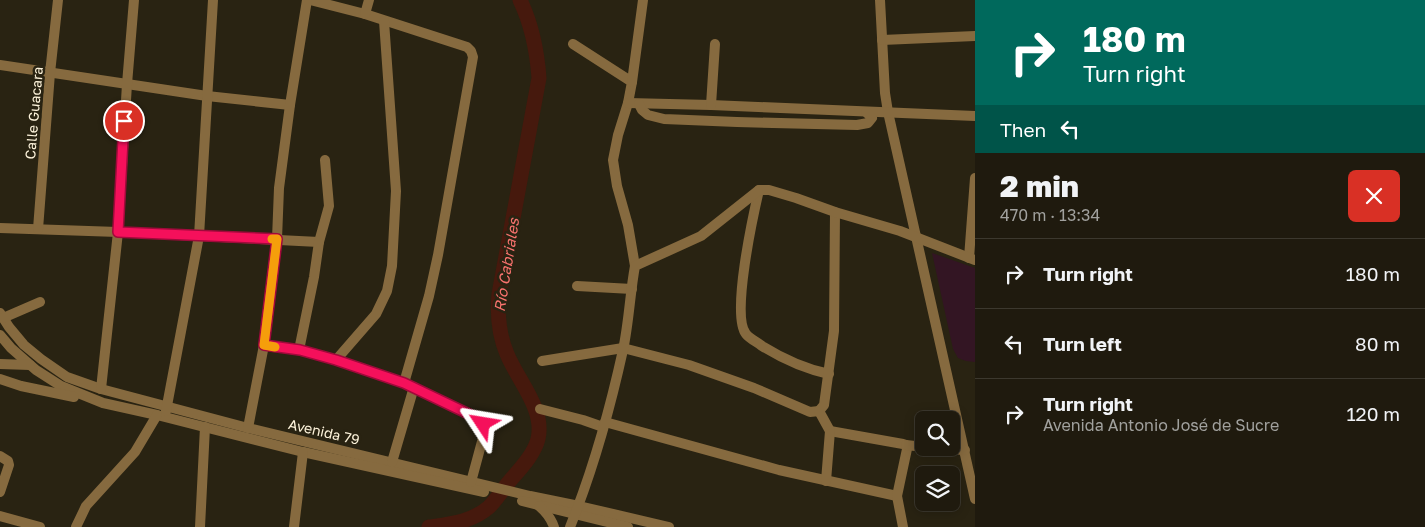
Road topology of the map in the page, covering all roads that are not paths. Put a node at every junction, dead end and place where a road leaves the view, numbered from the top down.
1 (58, 0) edge
2 (134, 0) edge
3 (213, 0) edge
4 (309, 0) edge
5 (369, 0) edge
6 (643, 0) edge
7 (880, 0) edge
8 (365, 14) junction
9 (384, 21) junction
10 (975, 36) edge
11 (882, 40) junction
12 (573, 44) dead end
13 (715, 44) dead end
14 (0, 65) edge
15 (50, 73) junction
16 (632, 82) junction
17 (127, 84) junction
18 (207, 96) junction
19 (628, 103) junction
20 (639, 104) junction
21 (290, 105) junction
22 (711, 105) junction
23 (866, 112) junction
24 (888, 112) junction
25 (975, 116) edge
26 (325, 160) dead end
27 (975, 178) edge
28 (759, 190) junction
29 (834, 212) junction
30 (0, 228) edge
31 (38, 229) junction
32 (118, 232) junction
33 (199, 236) junction
34 (917, 237) junction
35 (277, 239) junction
36 (319, 242) junction
37 (972, 259) edge
38 (635, 266) junction
39 (577, 286) dead end
40 (632, 289) junction
41 (40, 302) dead end
42 (2, 316) edge
43 (0, 335) edge
44 (264, 345) junction
45 (623, 348) junction
46 (300, 350) junction
47 (336, 360) junction
48 (542, 361) dead end
49 (0, 364) edge
50 (30, 365) junction
51 (829, 374) junction
52 (0, 379) edge
53 (409, 385) junction
54 (101, 389) junction
55 (103, 403) junction
56 (166, 406) junction
57 (540, 410) dead end
58 (819, 412) junction
59 (161, 416) junction
60 (604, 424) junction
61 (205, 427) junction
62 (248, 428) junction
63 (830, 431) junction
64 (906, 446) junction
65 (915, 446) edge
66 (960, 450) edge
67 (965, 450) junction
68 (303, 452) junction
69 (0, 456) edge
70 (392, 462) junction
71 (826, 481) junction
72 (471, 482) junction
73 (481, 488) junction
74 (0, 492) edge
75 (897, 496) junction
76 (975, 499) edge
77 (532, 502) junction
78 (577, 510) junction
79 (0, 516) edge
80 (40, 527) edge
81 (76, 527) edge
82 (200, 527) edge
83 (294, 527) edge
84 (554, 527) edge
85 (570, 527) edge
86 (628, 527) edge
87 (669, 527) edge
88 (903, 527) edge

1 - 15 street, Calle Guacara
2 - 17 street
3 - 18 street
4 - 8 street
4 - 21 street
5 - 8 street
6 - 16 street
7 - 11 street
8 - 9 street
9 - 47 street
9 - 53 street
10 - 11 street
11 - 24 street
12 - 16 street
13 - 22 street
14 - 15 street
15 - 17 street
15 - 31 street, Calle Guacara
16 - 19 street
17 - 18 street
17 - 32 street
18 - 21 street
18 - 33 street
19 - 20 street
19 - 38 street
20 - 22 street
20 - 23 street
21 - 35 street
22 - 23 street
23 - 24 street
24 - 25 street
24 - 34 street
26 - 36 street
27 - 37 street
28 - 29 street
28 - 38 street
28 - 51 street
29 - 34 street
29 - 51 street
30 - 31 street
31 - 32 street
32 - 33 street
32 - 54 street
33 - 35 street
33 - 56 street
34 - 37 street
34 - 67 street
35 - 36 street
35 - 44 street
36 - 46 street
38 - 40 street
39 - 40 street
40 - 45 street
41 - 42 street
42 - 54 street, Avenida 79
43 - 50 street
44 - 46 street
44 - 62 street
45 - 48 street
45 - 58 street
45 - 60 street
46 - 47 street
47 - 53 street
49 - 50 street
50 - 55 street
51 - 58 street
52 - 55 street
53 - 70 street
53 - 72 street
54 - 56 street, Avenida 79
55 - 59 street
56 - 59 street
56 - 62 street, Avenida 79
57 - 60 street
58 - 63 street
59 - 61 street
59 - 81 street
60 - 71 street
60 - 78 street
61 - 68 street
61 - 82 street
62 - 70 street, Avenida 79
63 - 64 street
63 - 71 street
64 - 65 street
64 - 75 street
66 - 67 street
67 - 76 street
68 - 73 street
68 - 83 street
69 - 74 street
70 - 72 street, Avenida 79
71 - 75 street
72 - 73 street, Avenida 79
73 - 77 street, Avenida 79
75 - 88 street
77 - 78 street, Avenida 79
77 - 84 street
78 - 85 street
78 - 86 street, Avenida 79
78 - 87 street, Avenida 79
79 - 80 street

